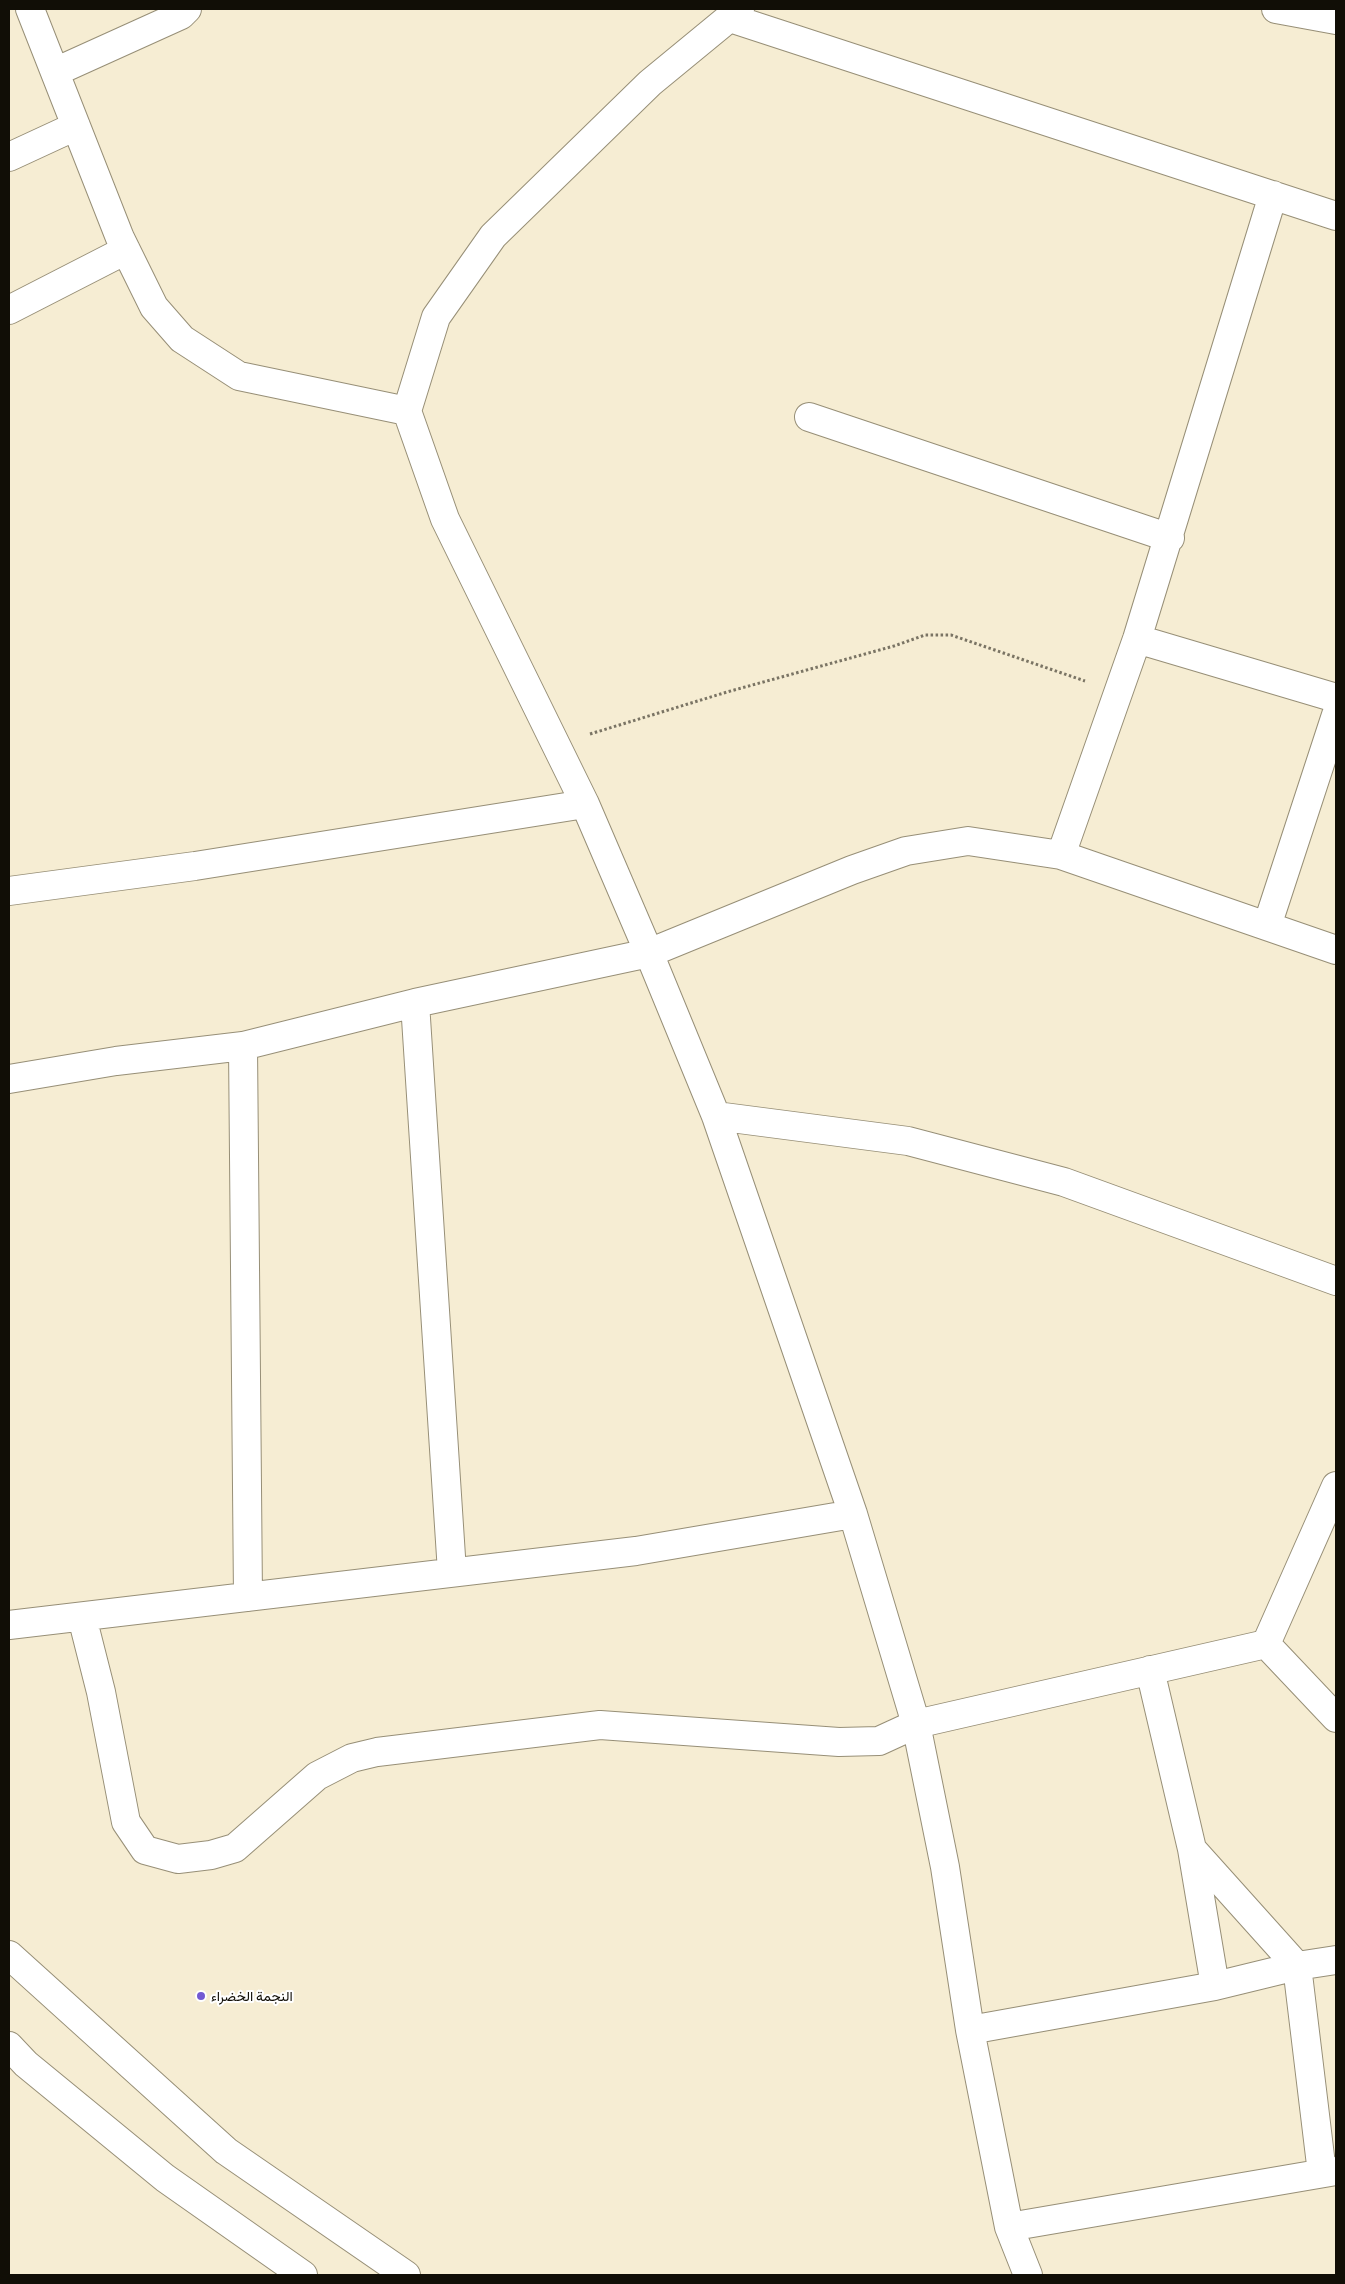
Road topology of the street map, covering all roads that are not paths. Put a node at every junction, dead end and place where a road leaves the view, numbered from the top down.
1 (30, 9) edge
2 (186, 9) edge
3 (1276, 9) edge
4 (735, 13) edge
5 (1336, 20) edge
6 (55, 72) junction
7 (76, 126) junction
8 (9, 156) edge
9 (1273, 195) junction
10 (1336, 216) edge
11 (126, 250) junction
12 (9, 310) edge
13 (407, 411) junction
14 (809, 417) dead end
15 (1170, 538) junction
16 (1138, 639) junction
17 (1336, 698) edge
18 (1336, 715) edge
19 (585, 804) junction
20 (1061, 855) junction
21 (9, 891) edge
22 (1267, 926) junction
23 (1336, 950) edge
24 (650, 953) junction
25 (415, 1003) junction
26 (242, 1046) junction
27 (9, 1079) edge
28 (716, 1116) junction
29 (1336, 1281) edge
30 (1336, 1486) edge
31 (853, 1514) junction
32 (452, 1572) junction
33 (248, 1597) junction
34 (82, 1617) junction
35 (9, 1625) edge
36 (1266, 1644) junction
37 (1150, 1670) junction
38 (1336, 1718) edge
39 (916, 1724) junction
40 (1192, 1850) junction
41 (9, 1955) edge
42 (1336, 1960) edge
43 (1297, 1966) junction
44 (1215, 1986) junction
45 (970, 2030) junction
46 (9, 2046) edge
47 (1329, 2172) edge
48 (1009, 2227) junction
49 (303, 2275) edge
50 (406, 2275) edge
51 (1028, 2275) edge

1 - 6 street
2 - 6 street
3 - 5 street
4 - 9 street
4 - 13 street
6 - 7 street
7 - 8 street
7 - 11 street
9 - 10 street
9 - 15 street
11 - 12 street
11 - 13 street
13 - 19 street
14 - 15 street
15 - 16 street
16 - 17 street
16 - 20 street
18 - 22 street
19 - 21 street
19 - 24 street
20 - 22 street
20 - 24 street
22 - 23 street
24 - 25 street
24 - 28 street
25 - 26 street
25 - 32 street
26 - 27 street
26 - 33 street
28 - 29 street
28 - 31 street
30 - 36 street
31 - 32 street
31 - 39 street
32 - 33 street
33 - 34 street
34 - 35 street
34 - 39 street
36 - 37 street
36 - 38 street
37 - 39 street
37 - 40 street
39 - 45 street
40 - 43 street
40 - 44 street
41 - 50 street
42 - 43 street
43 - 44 street
43 - 47 street
44 - 45 street
45 - 48 street
46 - 49 street
47 - 48 street
48 - 51 street

